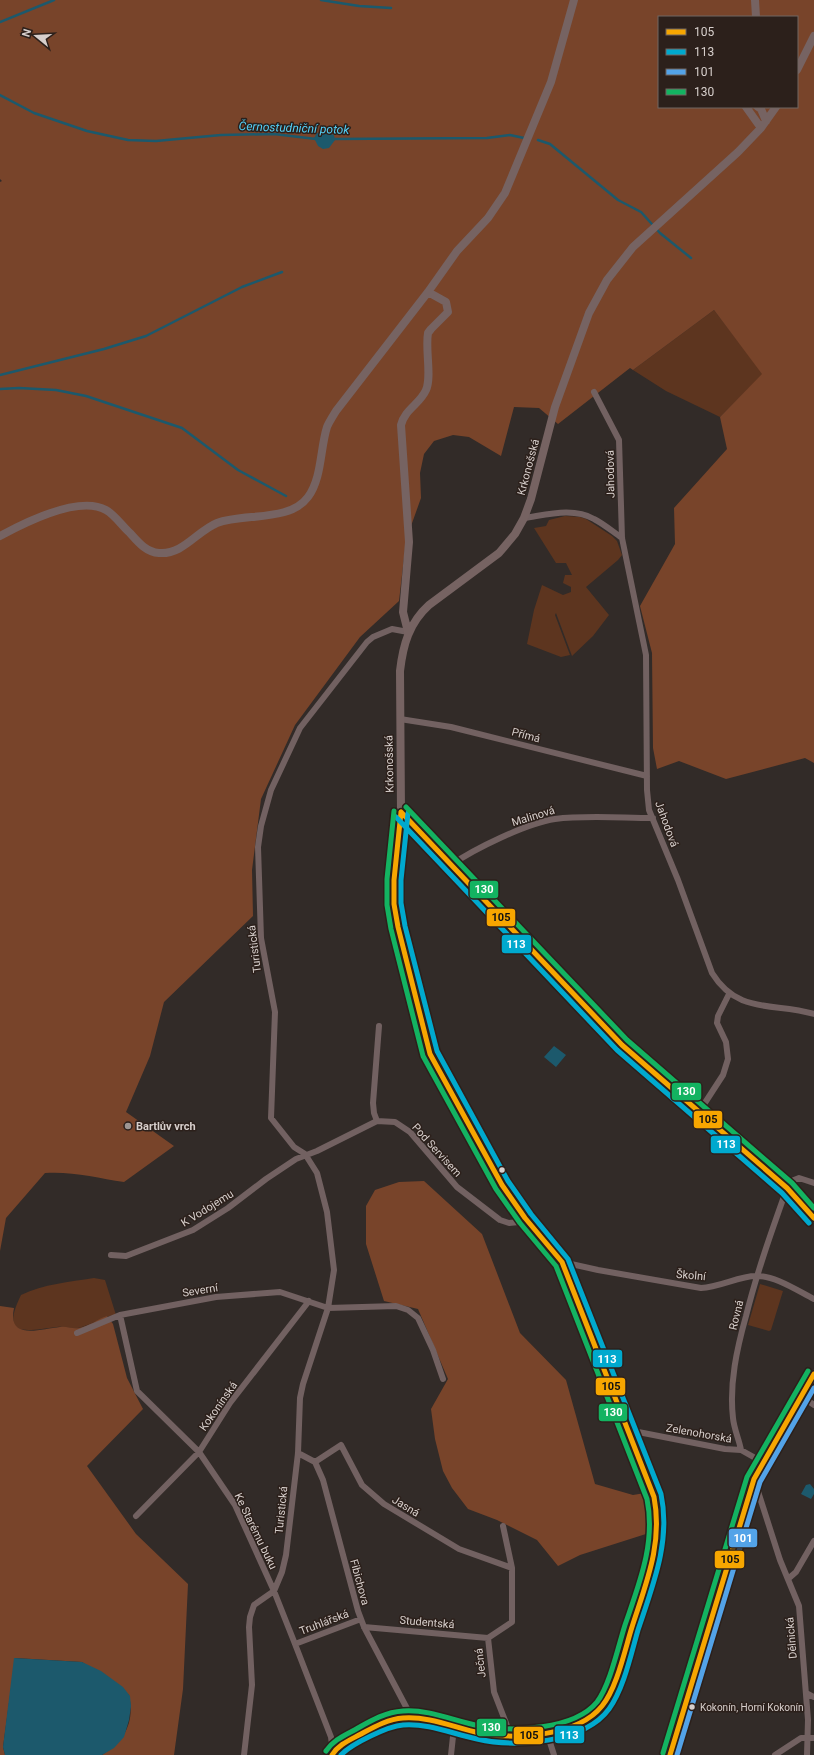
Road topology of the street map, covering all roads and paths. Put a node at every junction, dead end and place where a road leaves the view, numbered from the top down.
1 (574, 0) edge
2 (755, 0) edge
3 (756, 16) edge
4 (814, 36) edge
5 (798, 68) edge
6 (747, 108) edge
7 (760, 108) edge
8 (775, 108) edge
9 (763, 124) junction
10 (428, 292) junction
11 (594, 392) dead end
12 (524, 518) junction
13 (0, 536) edge
14 (622, 538) junction
15 (408, 632) junction
16 (400, 719) junction
17 (647, 776) junction
18 (401, 812) junction
19 (653, 818) junction
20 (451, 865) junction
21 (729, 994) junction
22 (814, 1014) edge
23 (379, 1026) dead end
24 (699, 1112) junction
25 (377, 1121) junction
26 (306, 1154) junction
27 (814, 1183) edge
28 (786, 1188) junction
29 (526, 1218) junction
30 (814, 1218) edge
31 (110, 1255) dead end
32 (562, 1262) junction
33 (756, 1276) junction
34 (814, 1299) edge
35 (309, 1300) junction
36 (328, 1308) junction
37 (120, 1315) junction
38 (77, 1333) dead end
39 (814, 1374) edge
40 (443, 1379) dead end
41 (801, 1396) junction
42 (814, 1405) edge
43 (628, 1430) junction
44 (741, 1450) junction
45 (198, 1452) junction
46 (298, 1453) junction
47 (315, 1462) junction
48 (764, 1463) junction
49 (754, 1479) junction
50 (136, 1516) dead end
51 (503, 1526) dead end
52 (814, 1541) edge
53 (512, 1568) junction
54 (788, 1579) junction
55 (274, 1591) junction
56 (361, 1619) junction
57 (364, 1627) junction
58 (488, 1638) junction
59 (295, 1644) junction
60 (806, 1693) junction
61 (814, 1697) edge
62 (412, 1718) junction
63 (814, 1725) edge
64 (454, 1727) junction
65 (547, 1733) junction
66 (511, 1736) junction
67 (811, 1738) edge
68 (332, 1754) edge
69 (244, 1755) edge
70 (451, 1755) edge
71 (554, 1755) edge
72 (670, 1755) edge
73 (775, 1755) edge
74 (807, 1755) edge

1 - 10 street
2 - 3 street
4 - 5 street
6 - 9 street
7 - 9 street
8 - 9 street, Krkonošská
9 - 12 street, Krkonošská
10 - 13 street
10 - 15 street
11 - 14 street, Jahodová
12 - 14 street
12 - 15 street, Krkonošská
14 - 17 street, Jahodová
15 - 16 street, Krkonošská
15 - 26 street, Turistická
16 - 17 street, Přímá
16 - 18 street, Krkonošská
17 - 19 street, Jahodová
18 - 20 street
18 - 29 street, Krkonošská
19 - 20 street, Malinová
19 - 21 street, Jahodová
20 - 24 street
21 - 22 street, Jahodová
21 - 24 street
23 - 25 street
24 - 28 street
25 - 26 street
25 - 29 street, Pod Servisem
26 - 31 street, K Vodojemu
26 - 36 street, Turistická
27 - 28 street
28 - 30 street
28 - 33 street, Rovná
29 - 32 street, Krkonošská
32 - 33 street, Školní
32 - 43 street, Krkonošská
33 - 34 street, Školní
33 - 44 street, Rovná
35 - 36 street, Severní
35 - 37 street, Severní
35 - 45 street, Kokonínská
36 - 40 street
36 - 46 street, Turistická
37 - 38 street, Severní
37 - 45 street, Ke Starému buku
39 - 41 street
41 - 42 street
41 - 48 street
43 - 44 street, Zelenohorská
43 - 65 street, Krkonošská
44 - 48 street, Zelenohorská
45 - 50 street, Kokonínská
45 - 55 street, Ke Starému buku
46 - 47 street
46 - 55 street, Turistická
47 - 53 street, Jasná
47 - 56 street, Fibichova
48 - 49 street
49 - 54 street, Dělnická
49 - 72 street
51 - 53 street, Ječná
52 - 54 street
53 - 58 street, Ječná
54 - 60 street, Dělnická
55 - 59 street
55 - 69 street
56 - 57 street, Fibichova
56 - 59 street, Truhlářská
57 - 58 street, Studentská
57 - 62 street, Fibichova
58 - 66 street, Ječná
59 - 68 street
60 - 61 street
60 - 67 street, Dělnická
62 - 64 street, Krkonošská
62 - 68 street, Krkonošská
63 - 67 street
64 - 66 street, Krkonošská
64 - 70 street
65 - 66 street, Krkonošská
65 - 71 street
67 - 73 street
67 - 74 street, Dělnická

